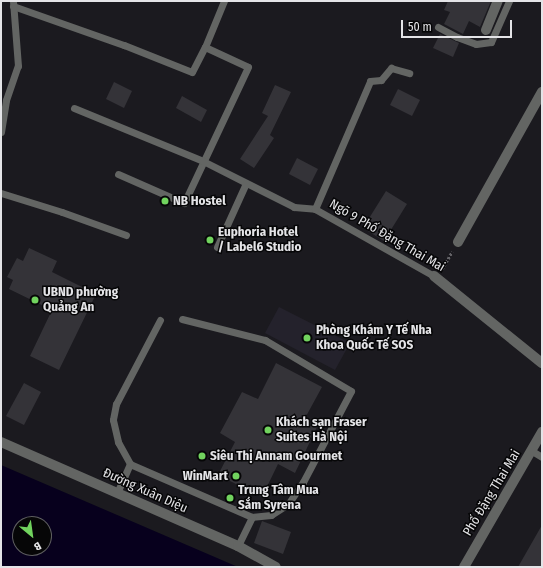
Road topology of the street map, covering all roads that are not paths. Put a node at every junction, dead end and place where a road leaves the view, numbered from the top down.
1 (224, 1) edge
2 (498, 1) edge
3 (509, 1) edge
4 (13, 4) edge
5 (438, 27) dead end
6 (486, 30) dead end
7 (205, 46) junction
8 (409, 73) dead end
9 (542, 92) edge
10 (3, 99) edge
11 (74, 108) dead end
12 (1, 132) edge
13 (203, 161) junction
14 (118, 174) dead end
15 (246, 183) junction
16 (1, 193) edge
17 (315, 208) junction
18 (126, 235) dead end
19 (458, 242) road end
20 (217, 247) dead end
21 (435, 277) joint
22 (182, 319) dead end
23 (160, 320) dead end
24 (542, 363) edge
25 (542, 432) edge
26 (1, 442) edge
27 (532, 451) junction
28 (542, 457) edge
29 (130, 464) junction
30 (117, 493) junction
31 (252, 517) junction
32 (238, 546) junction
33 (276, 567) edge
34 (464, 567) edge

1 - 7 lane
2 - 6 street
3 - 5 lane
4 - 7 lane
4 - 10 lane
7 - 13 lane
8 - 17 lane
9 - 19 street
10 - 12 lane
11 - 13 lane, Ngõ 9 Phố Đặng Thai Mai
13 - 14 lane
13 - 15 lane, Ngõ 9 Phố Đặng Thai Mai
15 - 17 lane, Ngõ 9 Phố Đặng Thai Mai
15 - 20 lane
16 - 18 lane
17 - 21 lane, Ngõ 9 Phố Đặng Thai Mai
21 - 24 street, Ngõ 9 Phố Đặng Thai Mai
22 - 31 lane
23 - 29 lane
25 - 27 street, Phố Đặng Thai Mai
26 - 30 street, Đường Xuân Diệu
27 - 28 lane
27 - 34 street, Phố Đặng Thai Mai
29 - 30 lane
29 - 31 lane
30 - 32 street, Đường Xuân Diệu
31 - 32 lane
32 - 33 street, Đường Xuân Diệu

